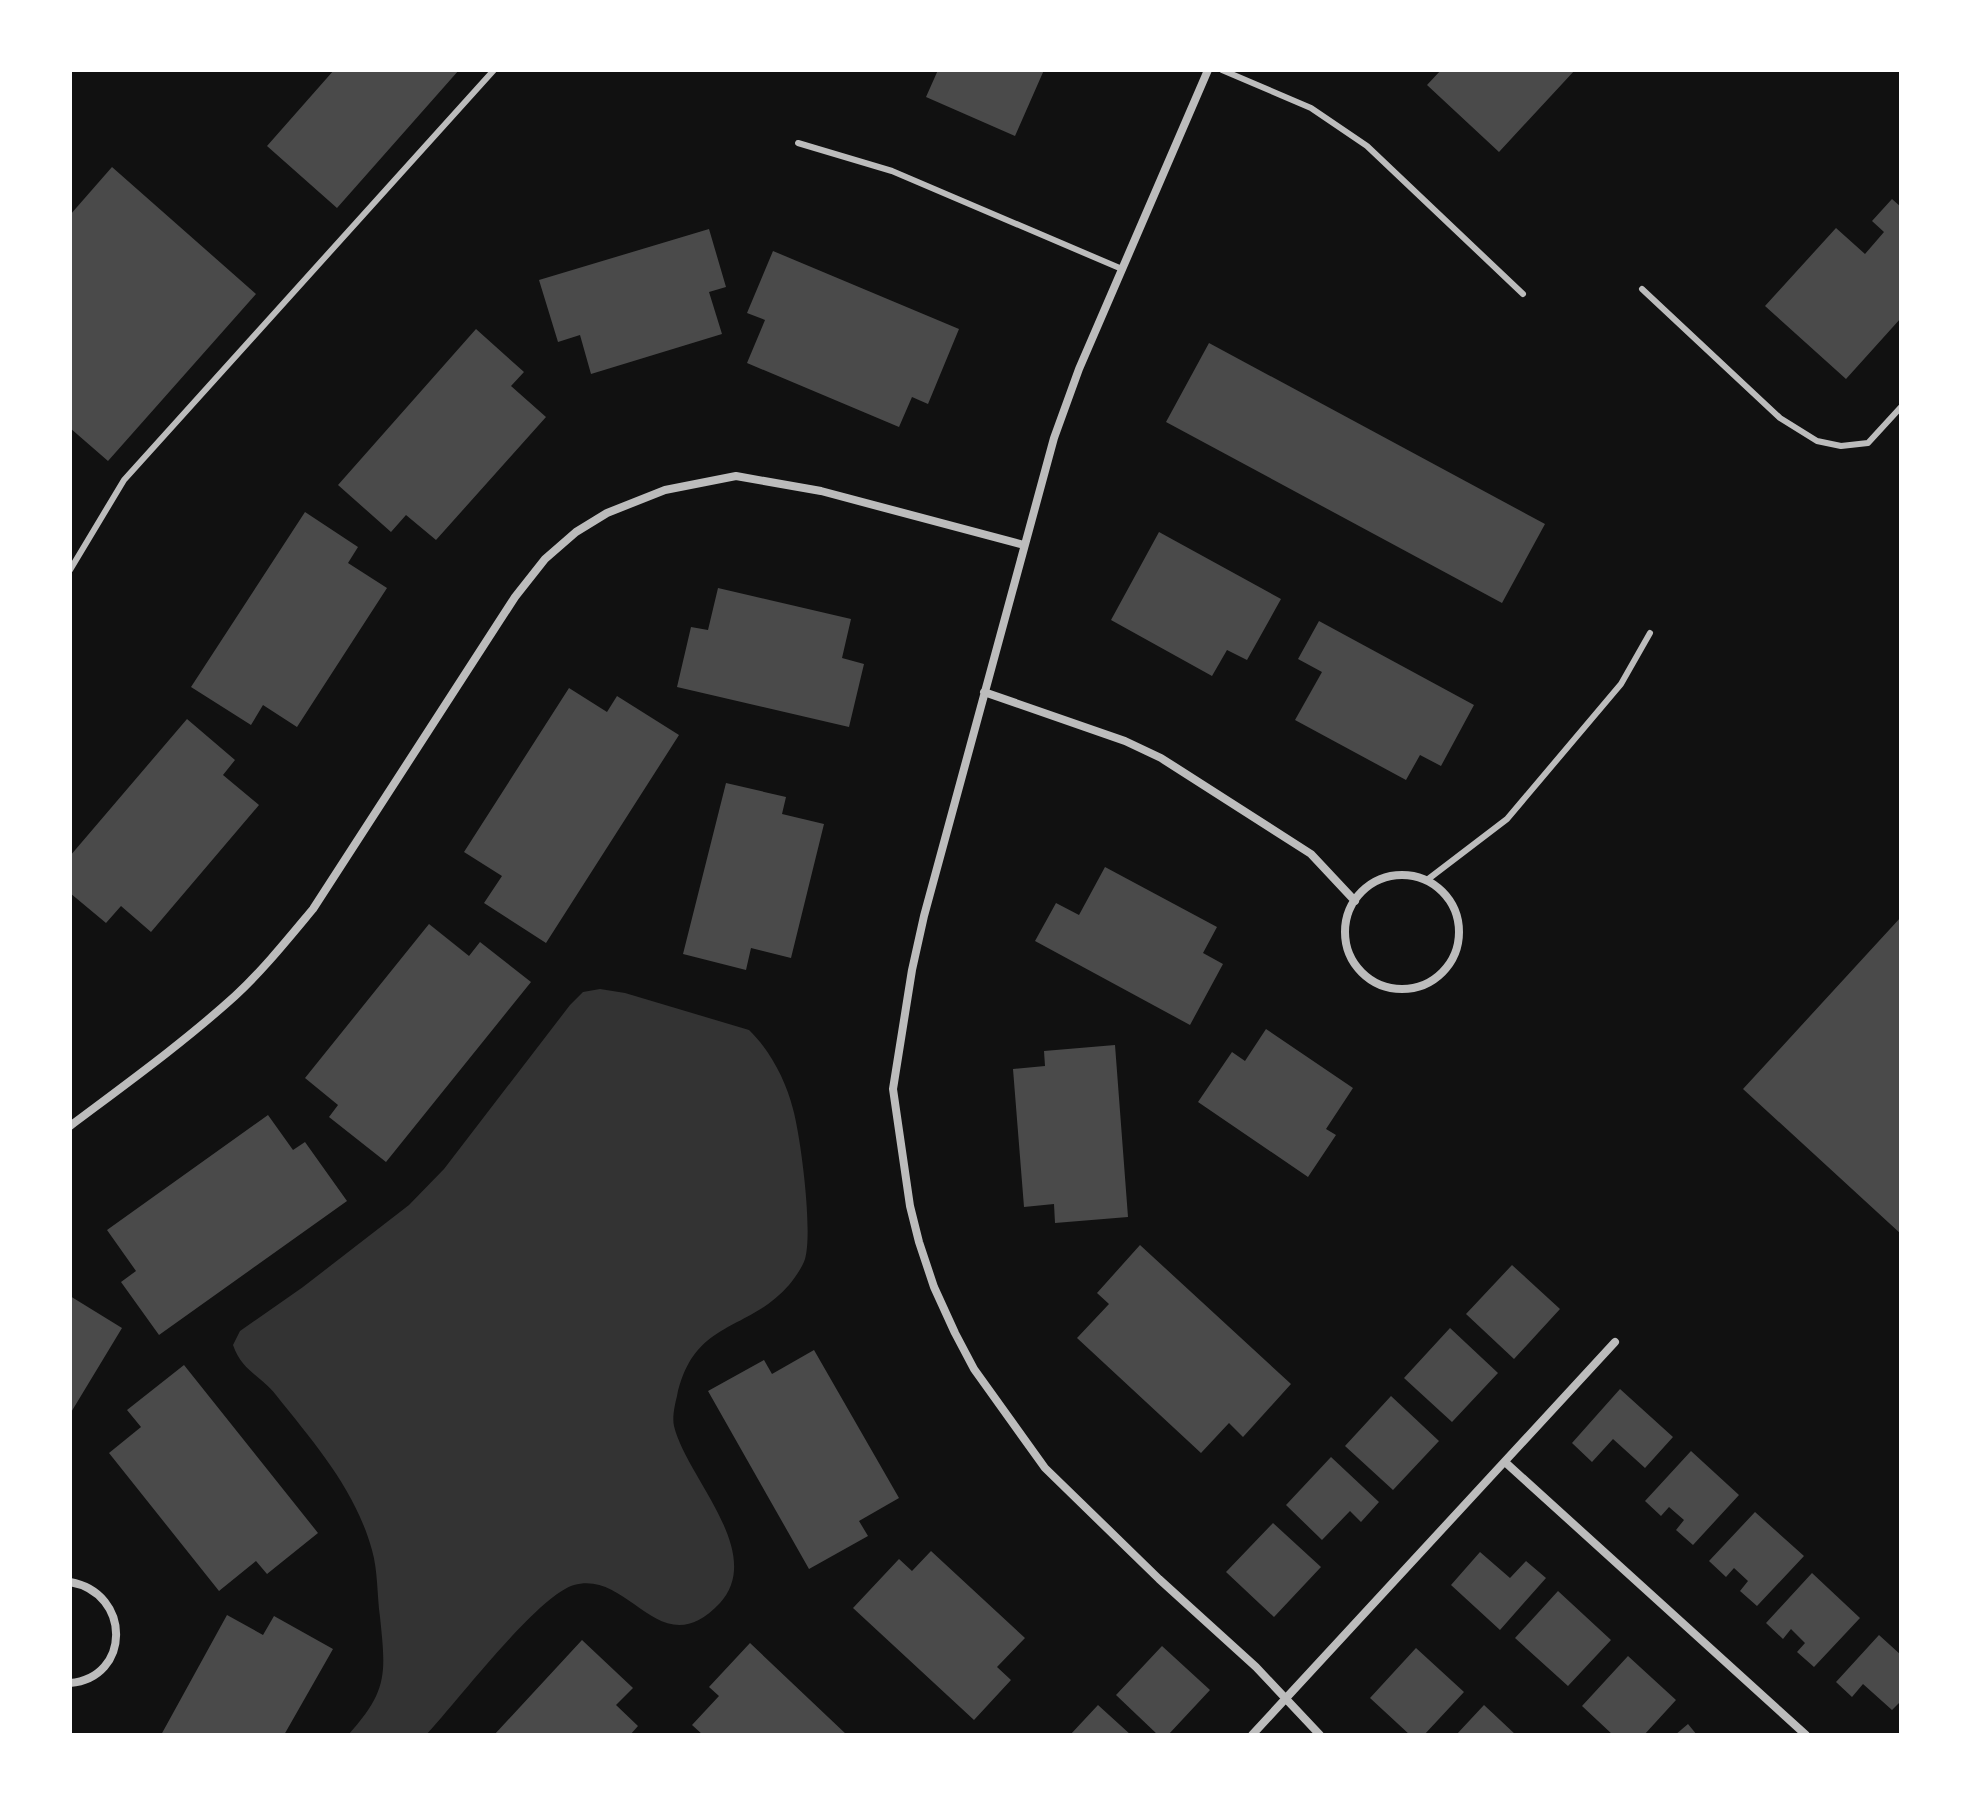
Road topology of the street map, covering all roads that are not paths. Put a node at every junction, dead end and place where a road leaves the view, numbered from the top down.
1 (494, 70) edge
2 (1208, 70) edge
3 (1222, 70) edge
4 (798, 143) dead end
5 (1122, 269) junction
6 (1642, 289) dead end
7 (1523, 294) dead end
8 (1901, 407) edge
9 (1024, 545) junction
10 (70, 570) edge
11 (1650, 633) dead end
12 (984, 692) junction
13 (1427, 880) junction
14 (1355, 901) junction
15 (70, 1126) edge
16 (1615, 1342) dead end
17 (1505, 1462) junction
18 (70, 1582) edge
19 (70, 1683) edge
20 (1287, 1698) junction
21 (1317, 1732) edge
22 (1252, 1735) edge
23 (1806, 1735) edge

1 - 10 lane
2 - 5 street
3 - 7 lane
4 - 5 lane
5 - 9 street
6 - 8 lane
9 - 12 street
9 - 15 street
11 - 13 lane
12 - 14 street
12 - 20 street
13 - 14 street
13 - 14 street
16 - 17 street
17 - 20 street
17 - 23 street
18 - 19 street
20 - 21 street
20 - 22 street

